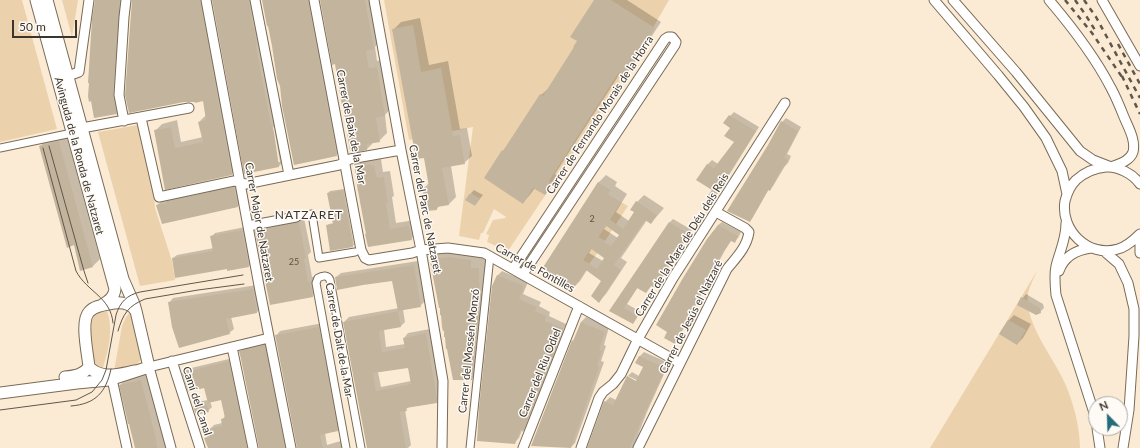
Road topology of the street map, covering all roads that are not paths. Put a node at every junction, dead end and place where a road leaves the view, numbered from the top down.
1 (36, 0) edge
2 (47, 0) edge
3 (89, 0) edge
4 (126, 0) edge
5 (206, 0) edge
6 (255, 0) edge
7 (314, 0) edge
8 (374, 0) edge
9 (934, 0) edge
10 (953, 0) edge
11 (1049, 0) edge
12 (1102, 0) edge
13 (1140, 66) edge
14 (68, 76) junction
15 (785, 103) dead end
16 (189, 108) dead end
17 (141, 118) junction
18 (124, 121) junction
19 (77, 131) junction
20 (0, 148) edge
21 (402, 150) junction
22 (345, 162) junction
23 (1111, 167) junction
24 (289, 175) junction
25 (240, 183) junction
26 (1140, 184) edge
27 (1067, 194) junction
28 (716, 212) junction
29 (296, 217) joint
30 (1066, 220) junction
31 (248, 226) junction
32 (1140, 234) edge
33 (1091, 248) junction
34 (421, 250) junction
35 (1104, 251) junction
36 (355, 252) dead end
37 (1140, 253) edge
38 (490, 256) junction
39 (365, 258) joint
40 (513, 269) junction
41 (523, 274) junction
42 (1054, 281) junction
43 (1128, 283) junction
44 (102, 305) junction
45 (579, 306) junction
46 (1140, 308) edge
47 (136, 311) junction
48 (269, 338) junction
49 (638, 339) junction
50 (232, 346) junction
51 (172, 361) junction
52 (680, 363) junction
53 (89, 367) junction
54 (149, 367) junction
55 (135, 371) junction
56 (112, 379) junction
57 (0, 386) edge
58 (0, 393) edge
59 (1089, 396) edge
60 (1099, 436) edge
61 (127, 448) edge
62 (171, 448) edge
63 (200, 448) edge
64 (253, 448) edge
65 (291, 448) edge
66 (346, 448) edge
67 (361, 448) edge
68 (442, 448) edge
69 (470, 448) edge
70 (523, 448) edge
71 (581, 448) edge
72 (638, 448) edge
73 (1100, 448) edge
74 (1123, 448) edge

1 - 19 street, Avinguda de la Ronda de Natzaret
2 - 14 street, Avinguda de la Ronda de Natzaret
3 - 14 street, Avinguda de la Ronda de Natzaret
4 - 18 street
5 - 25 street, Carrer Major de Natzaret
6 - 24 street
7 - 22 street, Carrer de Baix de la Mar
8 - 21 street, Carrer del Parc de Natzaret
9 - 27 street
10 - 23 street
11 - 23 street
12 - 13 street
14 - 19 street, Avinguda de la Ronda de Natzaret
15 - 28 street, Carrer de la Mare de Déu dels Reis
16 - 17 street
17 - 18 street
17 - 25 street
18 - 19 street
19 - 20 street
19 - 44 street, Avinguda de la Ronda de Natzaret
19 - 47 street, Avinguda de la Ronda de Natzaret
21 - 22 street
21 - 34 street, Carrer del Parc de Natzaret
22 - 24 street
22 - 39 street, Carrer de Baix de la Mar
23 - 26 street
23 - 27 street
24 - 25 street
25 - 31 street, Carrer Major de Natzaret
27 - 30 street
28 - 49 street, Carrer de la Mare de Déu dels Reis
28 - 52 street, Carrer de Jesús el Natzaré
29 - 31 street
29 - 36 street
30 - 33 street
30 - 42 street
31 - 48 street, Carrer Major de Natzaret
32 - 35 street
32 - 37 street
33 - 35 street
33 - 42 street
34 - 38 street, Carrer de Fontilles
34 - 39 street, Carrer de Fontilles
34 - 68 street, Carrer del Parc de Natzaret
35 - 43 street
38 - 40 street, Carrer de Fontilles
38 - 69 street, Carrer del Mossén Monzó
40 - 41 street, Carrer de Fontilles
40 - 41 street, Carrer de Fernando Morais de la Horra
41 - 45 street, Carrer de Fontilles
42 - 59 street
43 - 46 street
43 - 74 street
44 - 47 street, Avinguda de la Ronda de Natzaret
44 - 53 street, Avinguda de la Ronda de Natzaret
45 - 49 street, Carrer de Fontilles
45 - 70 street, Carrer del Riu Odiel
47 - 54 street, Avinguda de la Ronda de Natzaret
48 - 50 street
48 - 65 street, Carrer Major de Natzaret
49 - 52 street, Carrer de Fontilles
49 - 71 street, Carrer de la Mare de Déu dels Reis
50 - 51 street
50 - 64 street
51 - 54 street
51 - 63 street, Camí del Canal
52 - 72 street, Carrer de Jesús el Natzaré
53 - 55 street
53 - 57 street
54 - 55 street
54 - 62 street
55 - 56 street
56 - 58 street
56 - 61 street
60 - 73 street
66 - 67 street, Carrer de Dalt de la Mar

